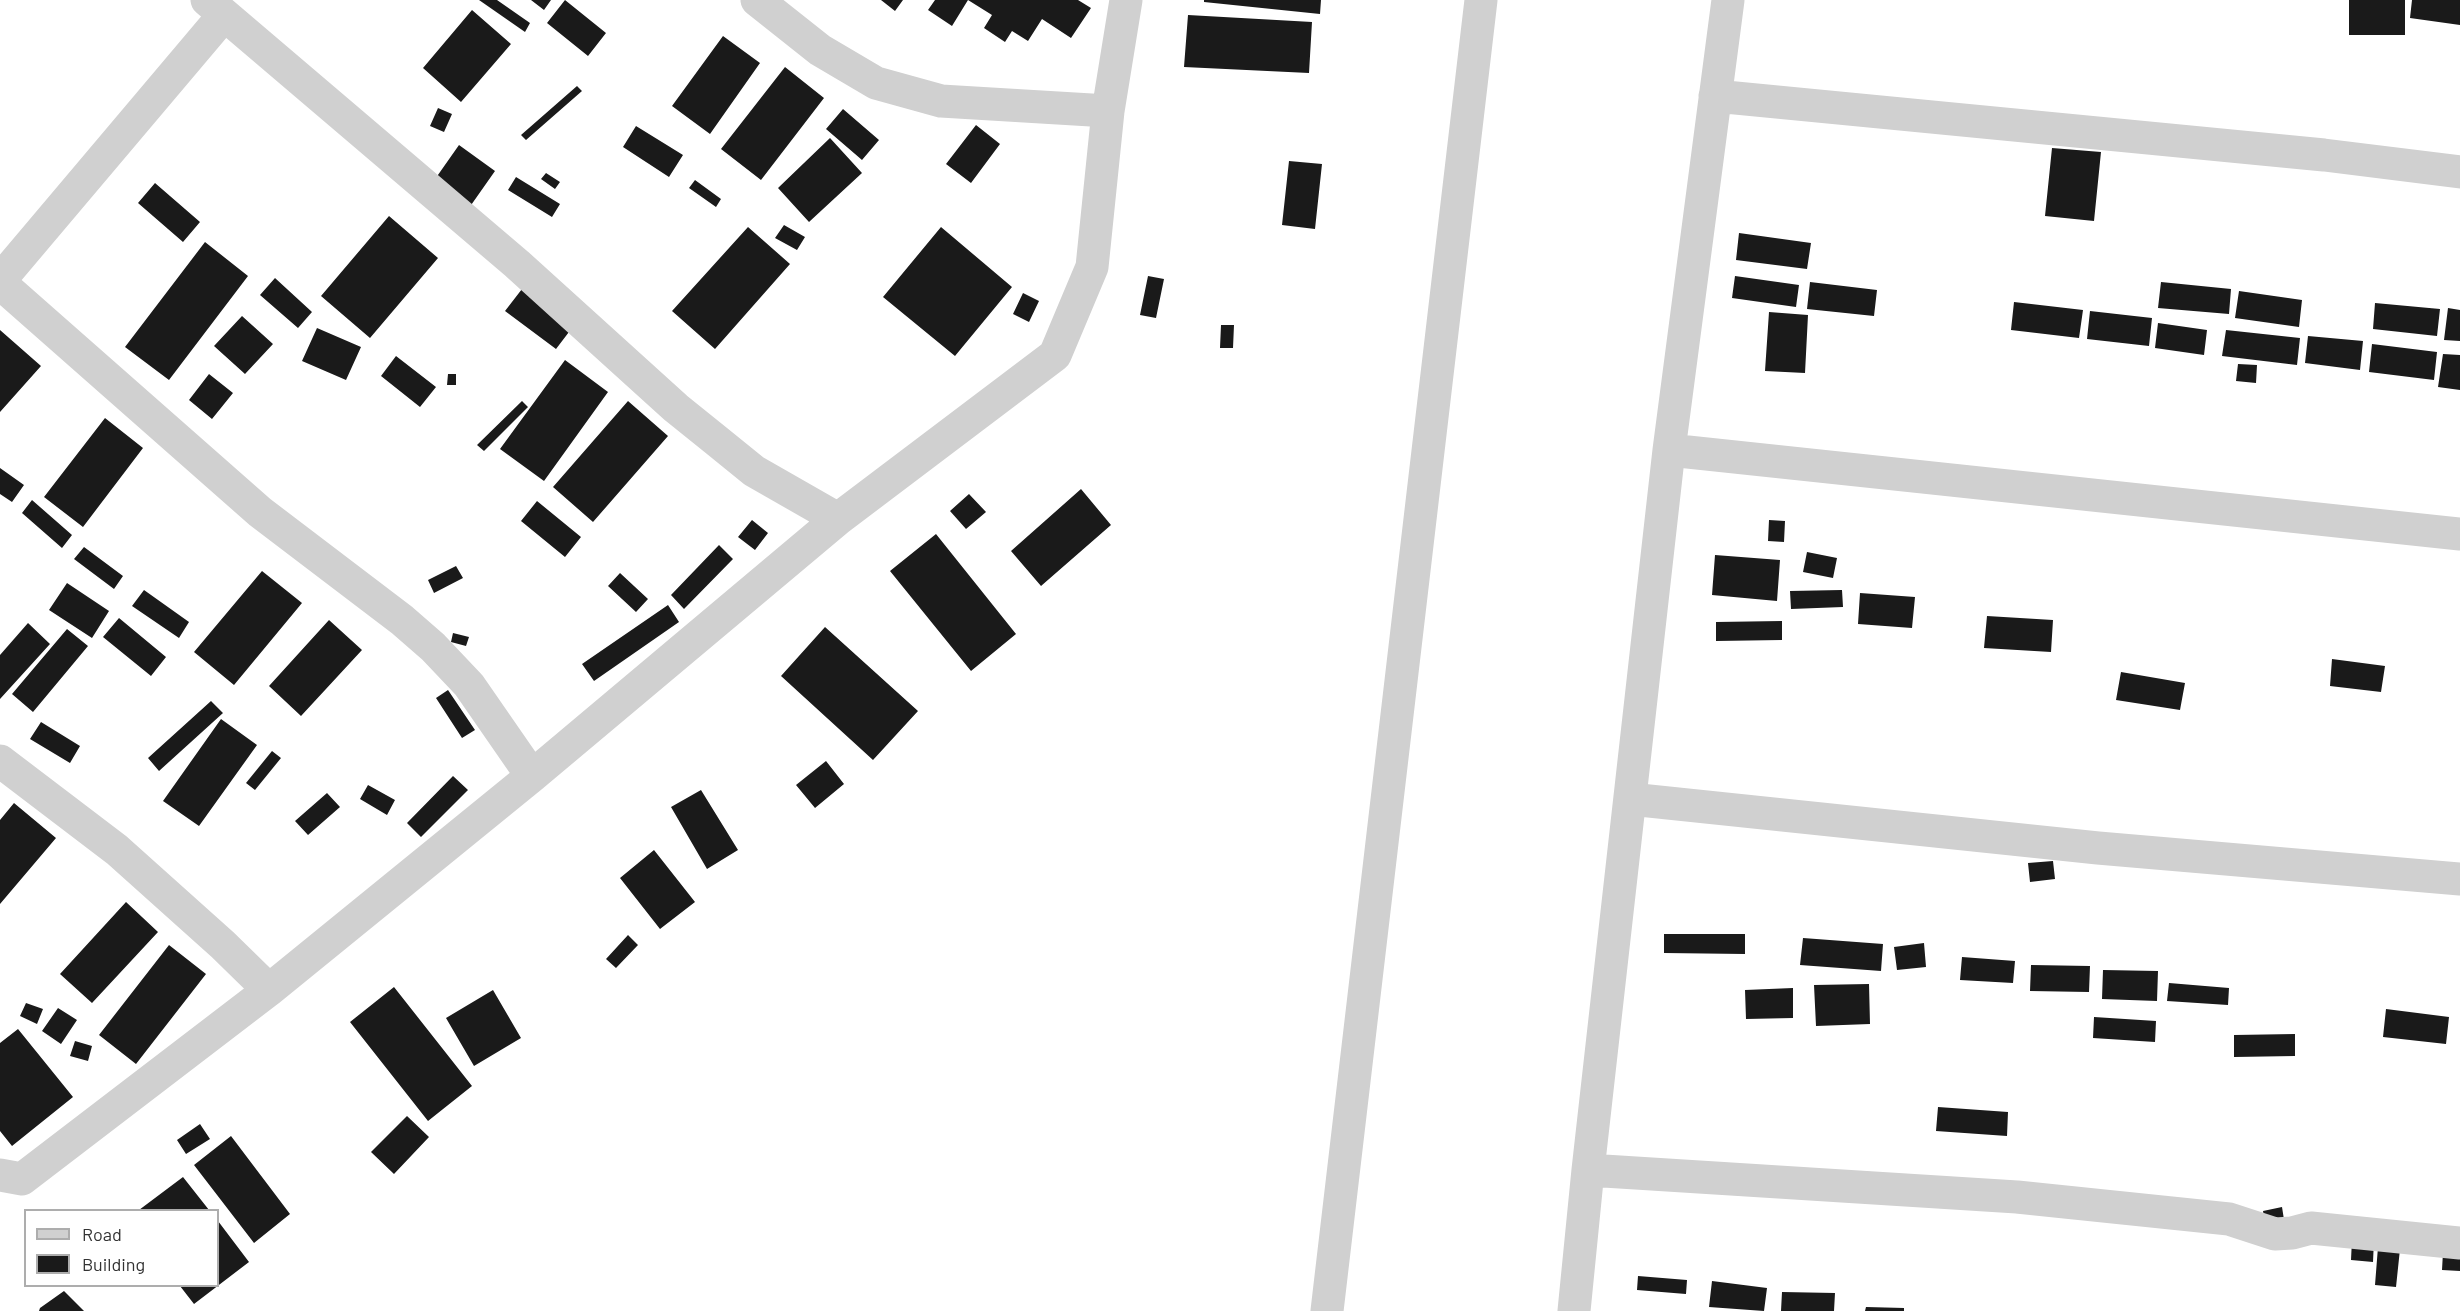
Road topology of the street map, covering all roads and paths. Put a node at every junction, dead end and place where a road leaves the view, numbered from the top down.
1 (757, 0) edge
2 (1126, 0) edge
3 (1481, 0) edge
4 (1728, 0) edge
5 (216, 7) edge
6 (1716, 96) junction
7 (1108, 111) junction
8 (2460, 172) edge
9 (0, 281) edge
10 (1669, 450) junction
11 (838, 519) junction
12 (2460, 534) edge
13 (0, 761) edge
14 (532, 776) junction
15 (1630, 799) junction
16 (2460, 879) edge
17 (269, 990) junction
18 (1587, 1170) junction
19 (0, 1175) edge
20 (2460, 1243) edge
21 (1327, 1311) edge
22 (1574, 1311) edge

1 - 7 street
2 - 7 street
3 - 21 street
4 - 6 street
5 - 9 street
5 - 11 street
6 - 8 street
6 - 10 street
7 - 11 street
9 - 14 street
10 - 12 street
10 - 15 street
11 - 14 street
13 - 17 street
14 - 17 street
15 - 16 street
15 - 18 street
17 - 19 street
18 - 20 street
18 - 22 street

